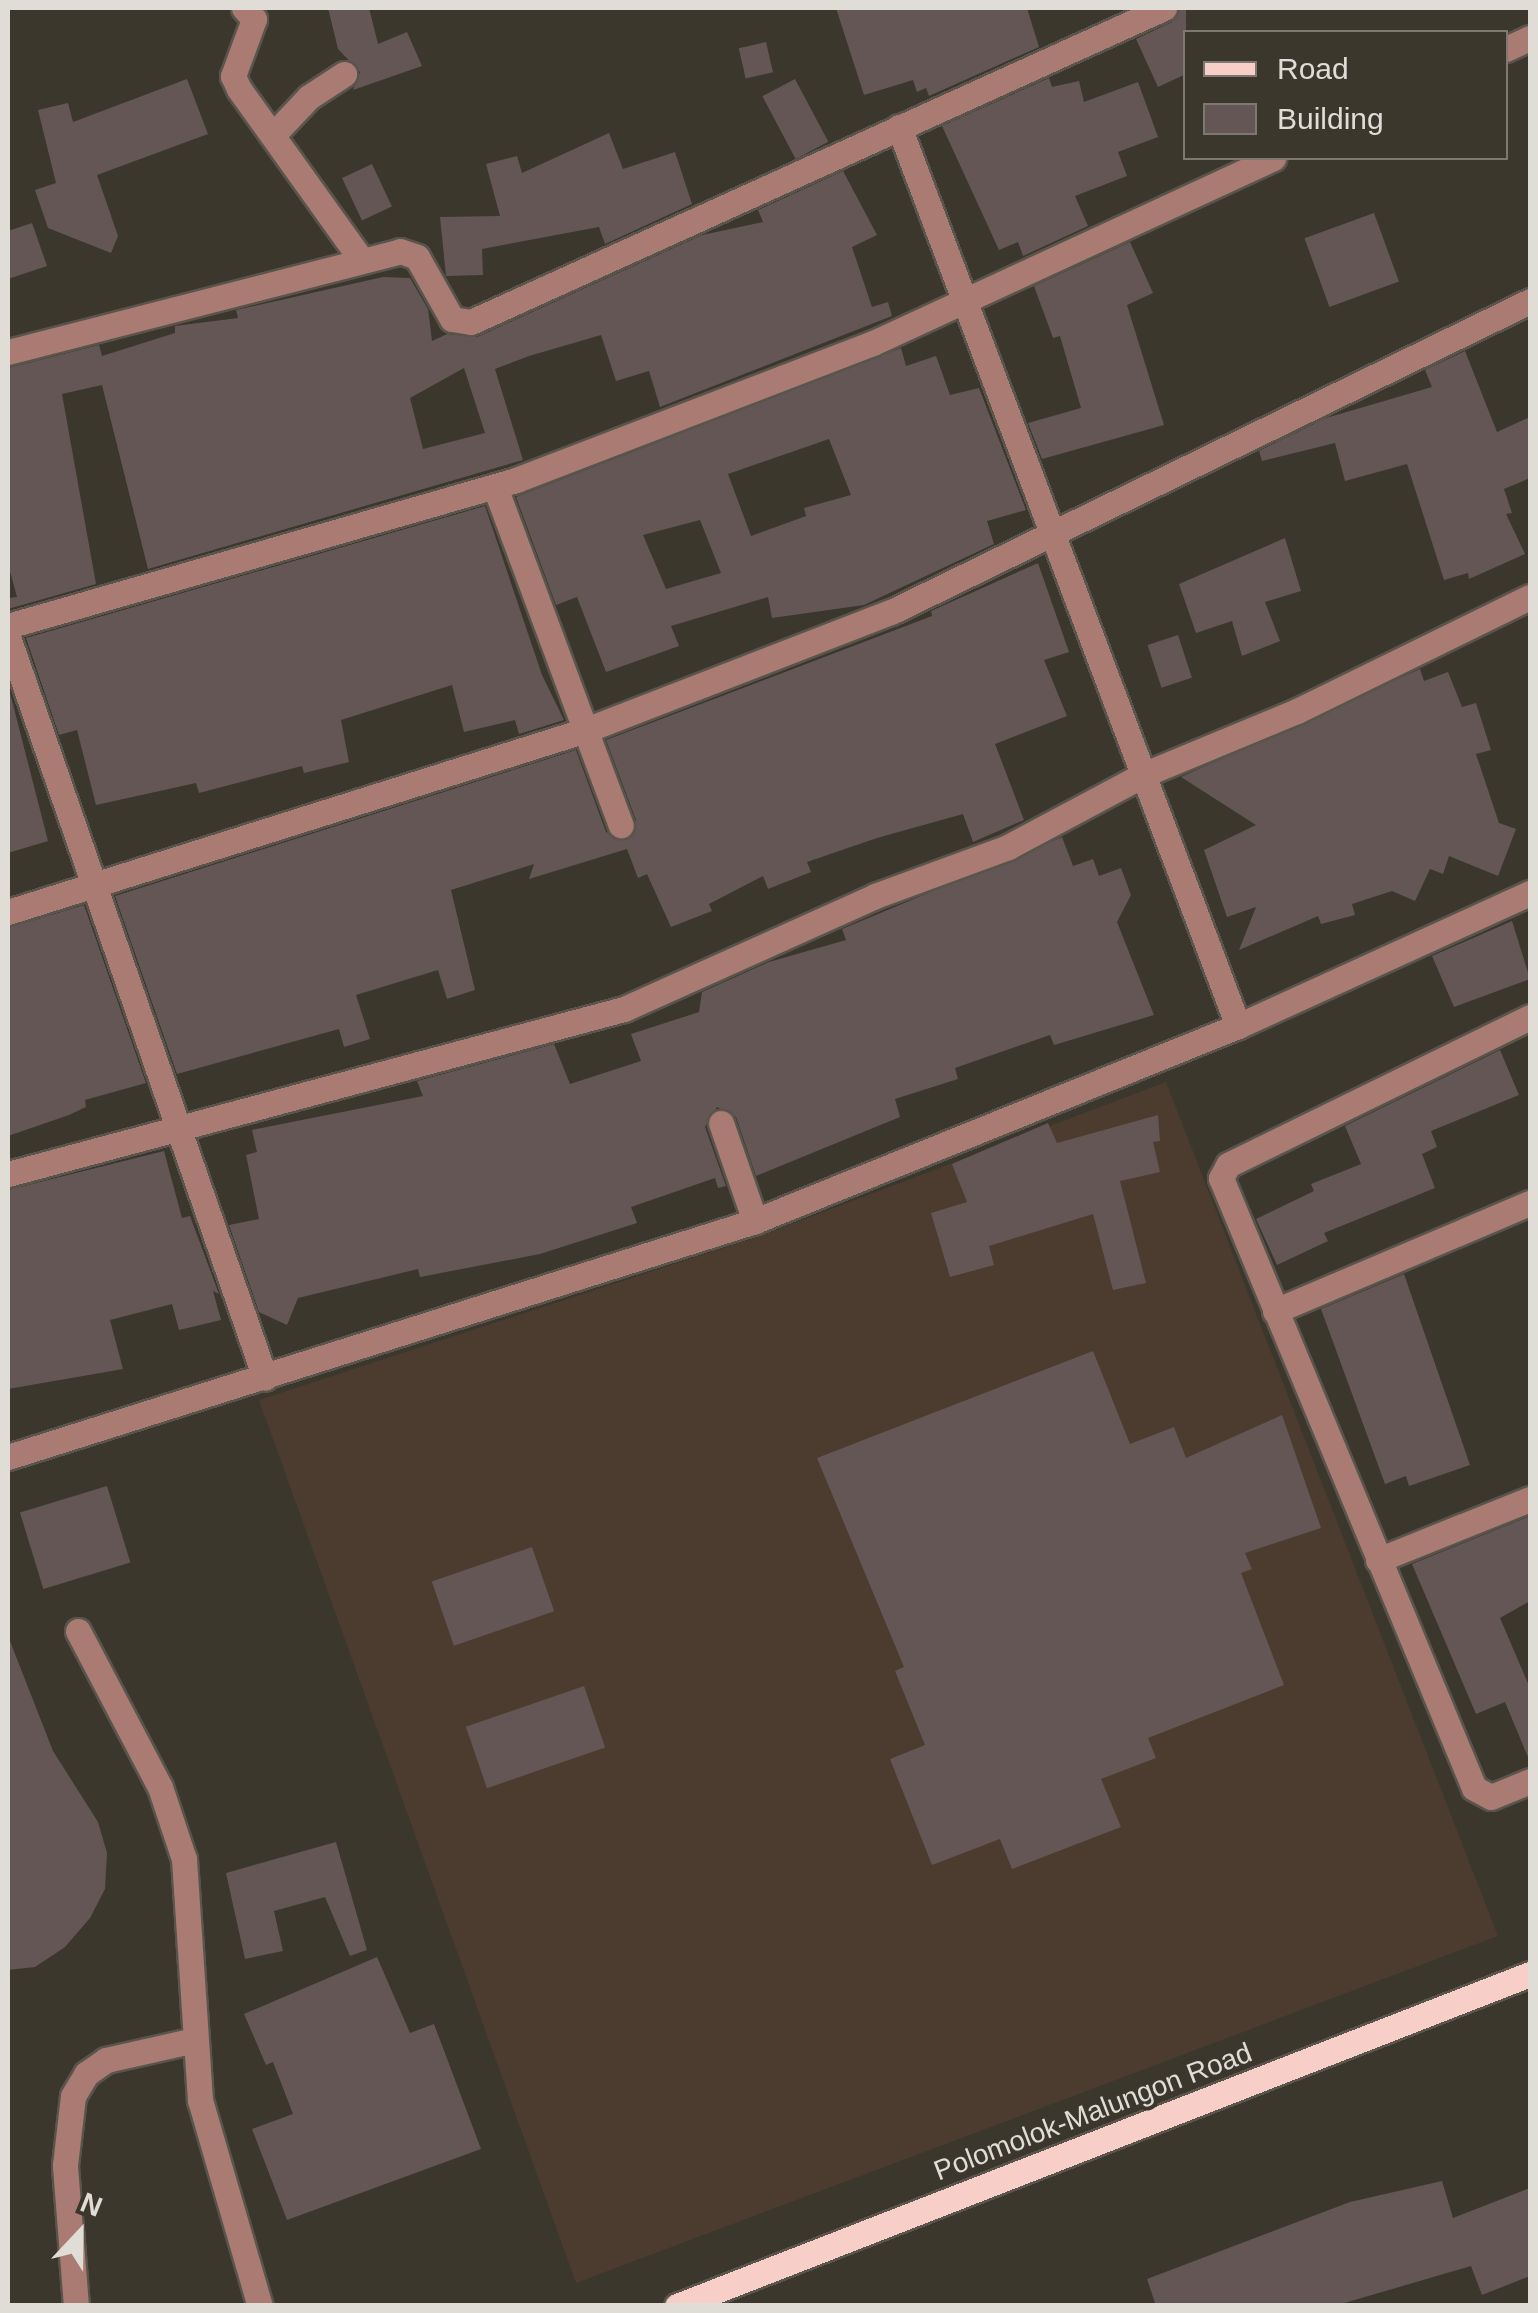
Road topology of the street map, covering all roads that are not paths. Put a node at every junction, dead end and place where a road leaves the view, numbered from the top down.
1 (244, 8) edge
2 (1164, 8) edge
3 (344, 74) dead end
4 (899, 127) junction
5 (274, 134) junction
6 (1269, 160) edge
7 (362, 260) junction
8 (1530, 300) edge
9 (964, 301) junction
10 (8, 352) edge
11 (495, 487) junction
12 (1050, 538) junction
13 (1530, 597) edge
14 (8, 626) edge
15 (8, 637) edge
16 (586, 730) junction
17 (1145, 774) junction
18 (621, 825) dead end
19 (94, 888) junction
20 (1530, 893) edge
21 (8, 912) edge
22 (1530, 1017) edge
23 (1238, 1026) junction
24 (720, 1123) dead end
25 (180, 1124) junction
26 (8, 1174) edge
27 (1530, 1203) edge
28 (756, 1221) junction
29 (1275, 1311) junction
30 (265, 1378) junction
31 (8, 1457) edge
32 (1530, 1499) edge
33 (1378, 1560) junction
34 (78, 1631) dead end
35 (1530, 1781) edge
36 (1530, 1974) edge
37 (195, 2040) junction
38 (76, 2306) edge
39 (260, 2306) edge
40 (677, 2306) edge

1 - 5 street
2 - 4 street
3 - 5 street
4 - 7 street
4 - 9 street
5 - 7 street
6 - 9 street
7 - 10 street
8 - 12 street
9 - 11 street
9 - 12 street
11 - 14 street
11 - 16 street
12 - 16 street
12 - 17 street
13 - 17 street
15 - 19 street
16 - 18 street
16 - 19 street
17 - 23 street
17 - 25 street
19 - 21 street
19 - 25 street
20 - 23 street
22 - 29 street
23 - 28 street
24 - 28 street
25 - 26 street
25 - 30 street
27 - 29 street
28 - 30 street
29 - 33 street
30 - 31 street
32 - 33 street
33 - 35 street
34 - 37 street
36 - 40 main road, Polomolok-Malungon Road
37 - 38 street
37 - 39 street

